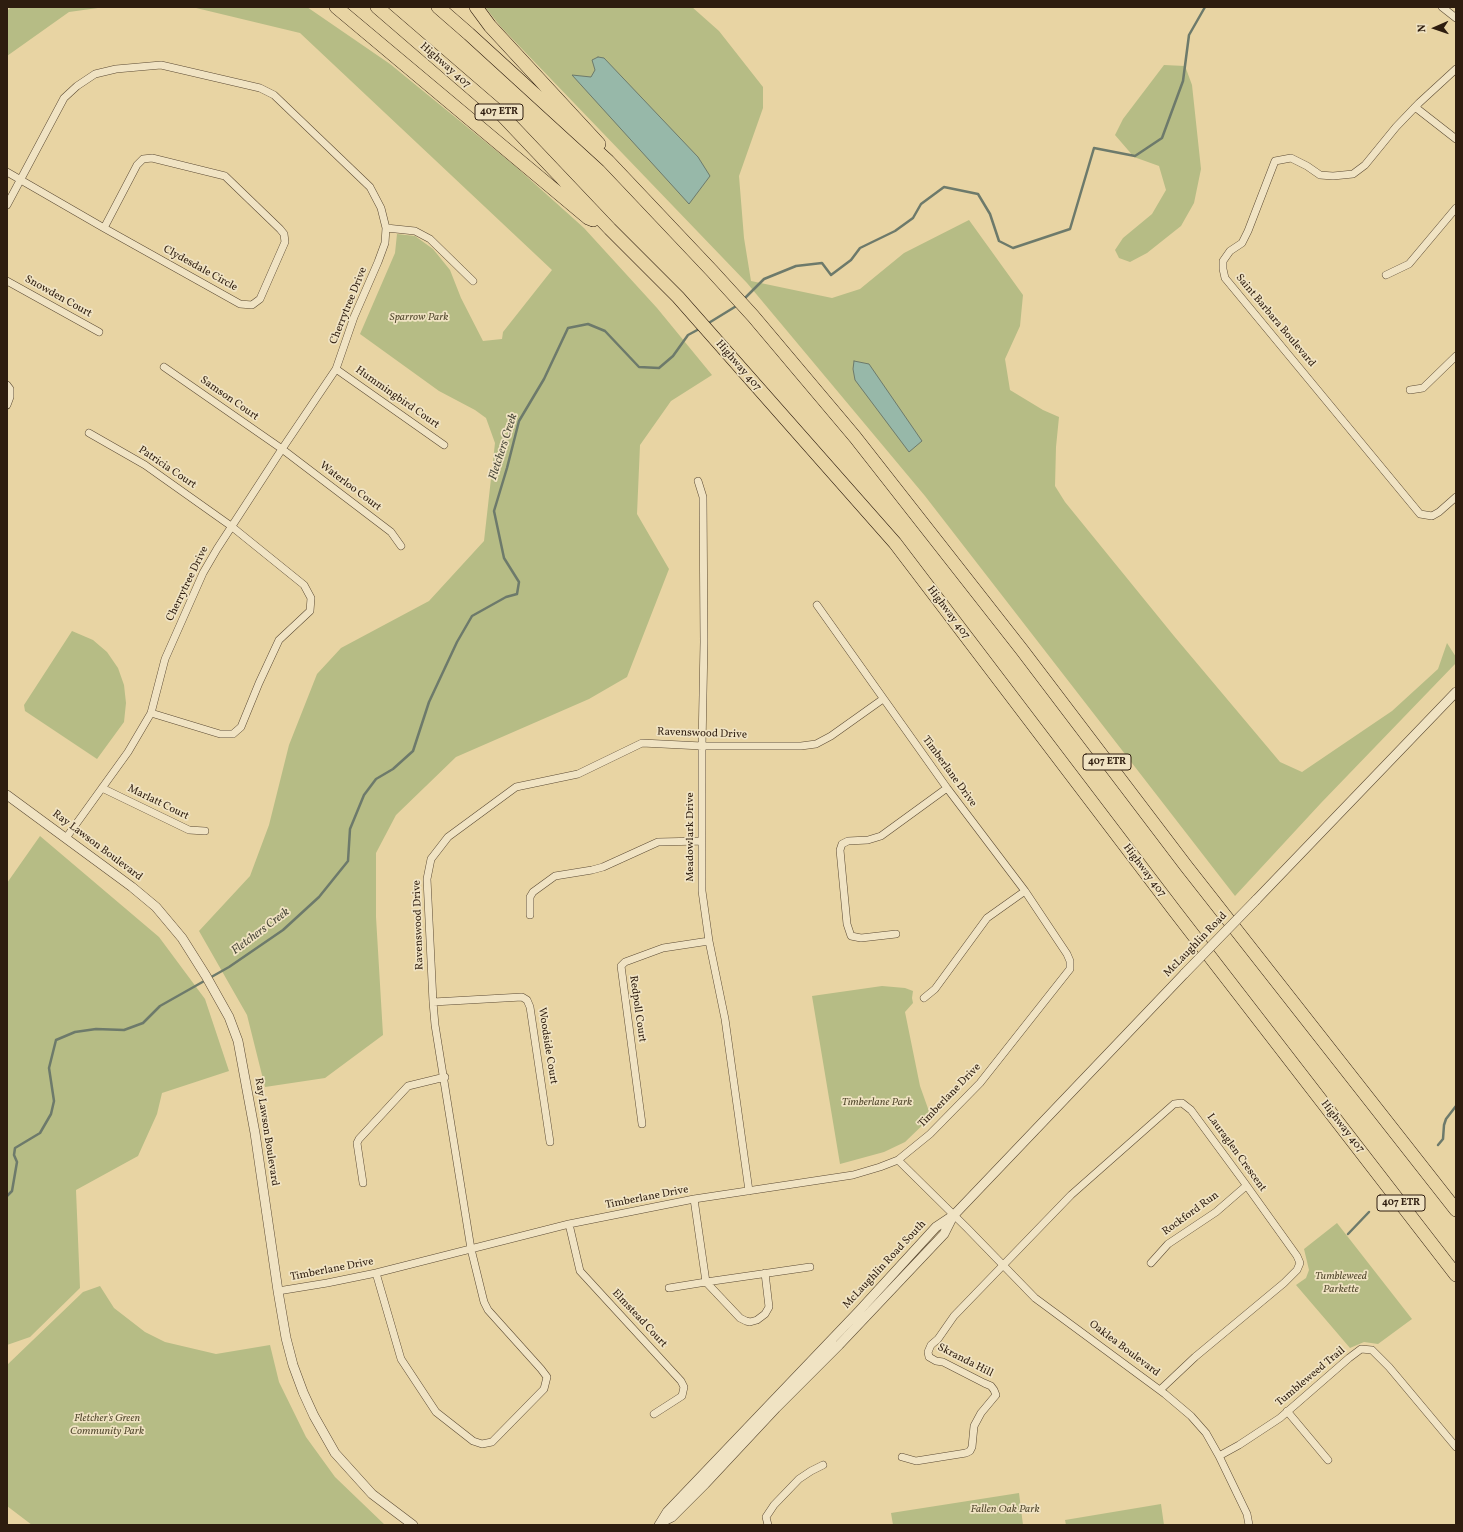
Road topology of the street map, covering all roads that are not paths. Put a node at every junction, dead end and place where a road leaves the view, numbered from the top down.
1 (336, 7) edge
2 (377, 7) edge
3 (438, 7) edge
4 (476, 7) edge
5 (1442, 7) edge
6 (1456, 18) edge
7 (1456, 69) edge
8 (1415, 107) junction
9 (1456, 139) edge
10 (608, 161) junction
11 (7, 172) edge
12 (20, 180) junction
13 (7, 205) edge
14 (1456, 208) edge
15 (104, 228) junction
16 (386, 228) junction
17 (610, 229) junction
18 (1386, 275) dead end
19 (7, 281) edge
20 (473, 281) dead end
21 (99, 332) dead end
22 (1456, 356) edge
23 (164, 367) dead end
24 (336, 369) junction
25 (7, 385) edge
26 (1410, 390) dead end
27 (7, 405) edge
28 (89, 433) dead end
29 (444, 445) dead end
30 (282, 449) junction
31 (698, 481) dead end
32 (1456, 497) edge
33 (231, 526) junction
34 (401, 546) dead end
35 (817, 605) dead end
36 (1456, 692) edge
37 (883, 699) junction
38 (151, 713) junction
39 (702, 746) junction
40 (102, 788) junction
41 (947, 788) junction
42 (7, 795) edge
43 (205, 831) dead end
44 (66, 838) junction
45 (702, 841) junction
46 (1025, 891) junction
47 (530, 915) dead end
48 (896, 934) dead end
49 (710, 940) junction
50 (924, 998) dead end
51 (433, 1002) junction
52 (445, 1077) junction
53 (642, 1124) dead end
54 (550, 1142) dead end
55 (898, 1160) junction
56 (363, 1183) dead end
57 (1246, 1186) junction
58 (749, 1191) junction
59 (694, 1200) junction
60 (1453, 1206) edge
61 (954, 1215) junction
62 (570, 1224) junction
63 (471, 1249) junction
64 (1151, 1263) dead end
65 (1004, 1266) junction
66 (810, 1267) dead end
67 (376, 1273) junction
68 (765, 1273) junction
69 (1456, 1275) edge
70 (706, 1282) junction
71 (669, 1288) dead end
72 (278, 1291) junction
73 (1160, 1390) junction
74 (1288, 1411) junction
75 (654, 1414) dead end
76 (1456, 1447) edge
77 (1219, 1456) junction
78 (902, 1457) dead end
79 (1328, 1460) dead end
80 (823, 1465) dead end
81 (660, 1523) edge
82 (413, 1525) edge
83 (768, 1525) edge
84 (1249, 1525) edge

1 - 17 highway
2 - 17 highway, Highway 407 / 407 ETR
3 - 10 highway, 407 ETR
4 - 10 highway
5 - 6 street
7 - 8 street, Saint Barbara Boulevard
8 - 9 street
8 - 32 street, Saint Barbara Boulevard
10 - 60 highway, 407 ETR
11 - 12 street, Clydesdale Circle
12 - 13 street, Cherrytree Drive
12 - 15 street, Clydesdale Circle
12 - 16 street, Cherrytree Drive
14 - 18 street
15 - 15 street, Clydesdale Circle
16 - 20 street
16 - 24 street, Cherrytree Drive
17 - 69 highway, Highway 407 / 407 ETR
19 - 21 street, Snowden Court
22 - 26 street
23 - 30 street, Samson Court
24 - 29 street, Hummingbird Court
24 - 30 street, Cherrytree Drive
25 - 27 street
28 - 33 street, Patricia Court
30 - 33 street, Cherrytree Drive
30 - 34 street, Waterloo Court
31 - 39 street, Meadowlark Drive
33 - 38 street, Cherrytree Drive
33 - 38 street, Patricia Court
35 - 37 street, Timberlane Drive
36 - 61 street, McLaughlin Road, bridge
37 - 39 street, Ravenswood Drive
37 - 41 street, Timberlane Drive
38 - 40 street, Cherrytree Drive
39 - 45 street, Meadowlark Drive
39 - 51 street, Ravenswood Drive
40 - 43 street, Marlatt Court
40 - 44 street, Cherrytree Drive
41 - 46 street, Timberlane Drive
41 - 48 street
42 - 44 street, Ray Lawson Boulevard
44 - 72 street, Ray Lawson Boulevard
45 - 47 street
45 - 49 street, Meadowlark Drive
46 - 50 street
46 - 55 street, Timberlane Drive
49 - 53 street, Redpoll Court
49 - 58 street, Meadowlark Drive
51 - 52 street, Ravenswood Drive
51 - 54 street, Woodside Court
52 - 56 street
52 - 63 street, Ravenswood Drive
55 - 58 street, Timberlane Drive
55 - 61 street, Oaklea Boulevard
57 - 64 street, Rockford Run
57 - 65 street, Lauraglen Crescent
57 - 73 street, Lauraglen Crescent
58 - 59 street, Timberlane Drive
59 - 62 street, Timberlane Drive
59 - 70 street
61 - 65 street, Oaklea Boulevard
61 - 81 street, McLaughlin Road South
62 - 63 street, Timberlane Drive
62 - 75 street, Elmstead Court
63 - 67 street, Timberlane Drive
63 - 67 street, Ravenswood Drive
65 - 73 street, Oaklea Boulevard
65 - 78 street, Skranda Hill
66 - 68 street
67 - 72 street, Timberlane Drive
68 - 70 street
68 - 70 street
70 - 71 street
72 - 82 street, Ray Lawson Boulevard
73 - 77 street, Oaklea Boulevard
74 - 76 street, Tumbleweed Trail
74 - 77 street, Tumbleweed Trail
74 - 79 street
77 - 84 street, Oaklea Boulevard
80 - 83 street

